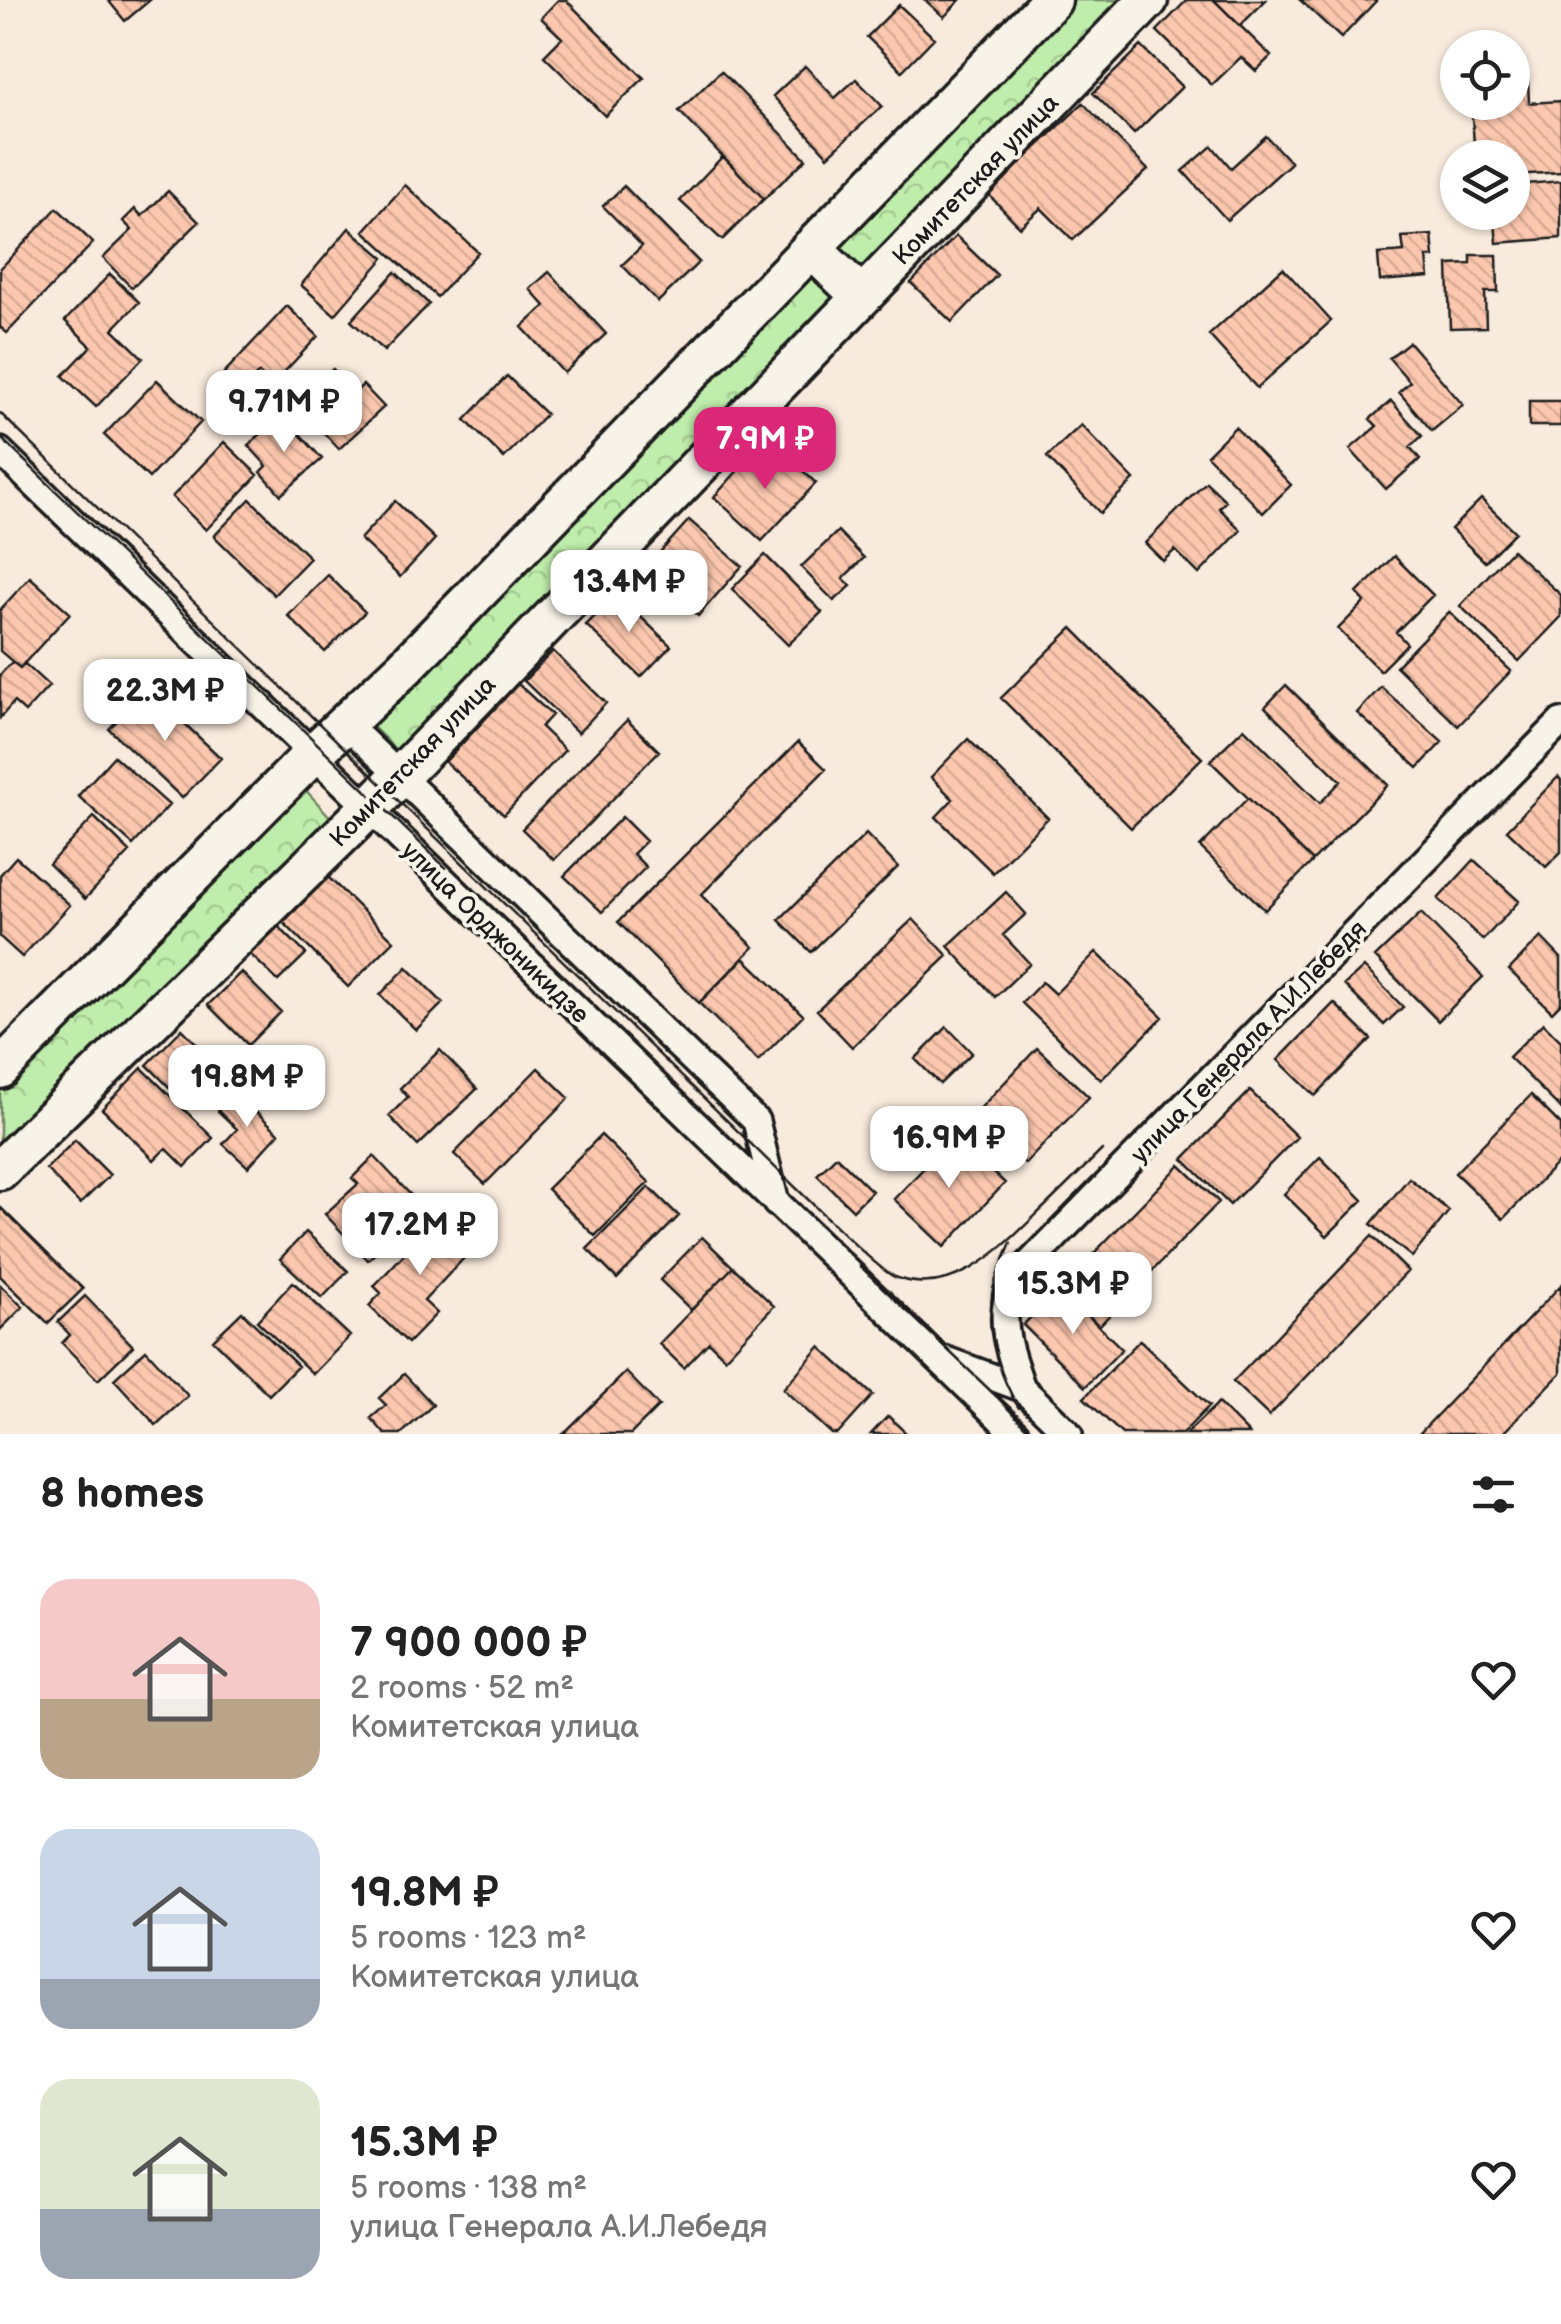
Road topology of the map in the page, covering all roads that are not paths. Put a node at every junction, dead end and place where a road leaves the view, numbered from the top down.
1 (1052, 0) edge
2 (1148, 0) edge
3 (812, 248) junction
4 (861, 296) junction
5 (0, 451) edge
6 (1561, 722) edge
7 (344, 723) junction
8 (312, 755) junction
9 (399, 774) junction
10 (368, 808) junction
11 (0, 1069) edge
12 (0, 1170) edge
13 (776, 1204) junction
14 (935, 1356) junction
15 (1022, 1388) junction
16 (1016, 1434) edge
17 (1069, 1434) edge

1 - 3 street
2 - 4 street, Комитетская улица
3 - 4 street
3 - 7 street
4 - 9 street, Комитетская улица
5 - 8 street, улица Орджоникидзе
6 - 15 street, улица Генерала А.И.Лебедя
7 - 8 street
7 - 9 street, улица Орджоникидзе
8 - 10 street, улица Орджоникидзе
8 - 11 street
9 - 10 street, Комитетская улица
9 - 13 street, улица Орджоникидзе
10 - 12 street, Комитетская улица
10 - 13 street, улица Орджоникидзе
13 - 14 street, улица Орджоникидзе
14 - 15 street, улица Орджоникидзе
14 - 16 street, улица Орджоникидзе
15 - 17 street, улица Орджоникидзе

